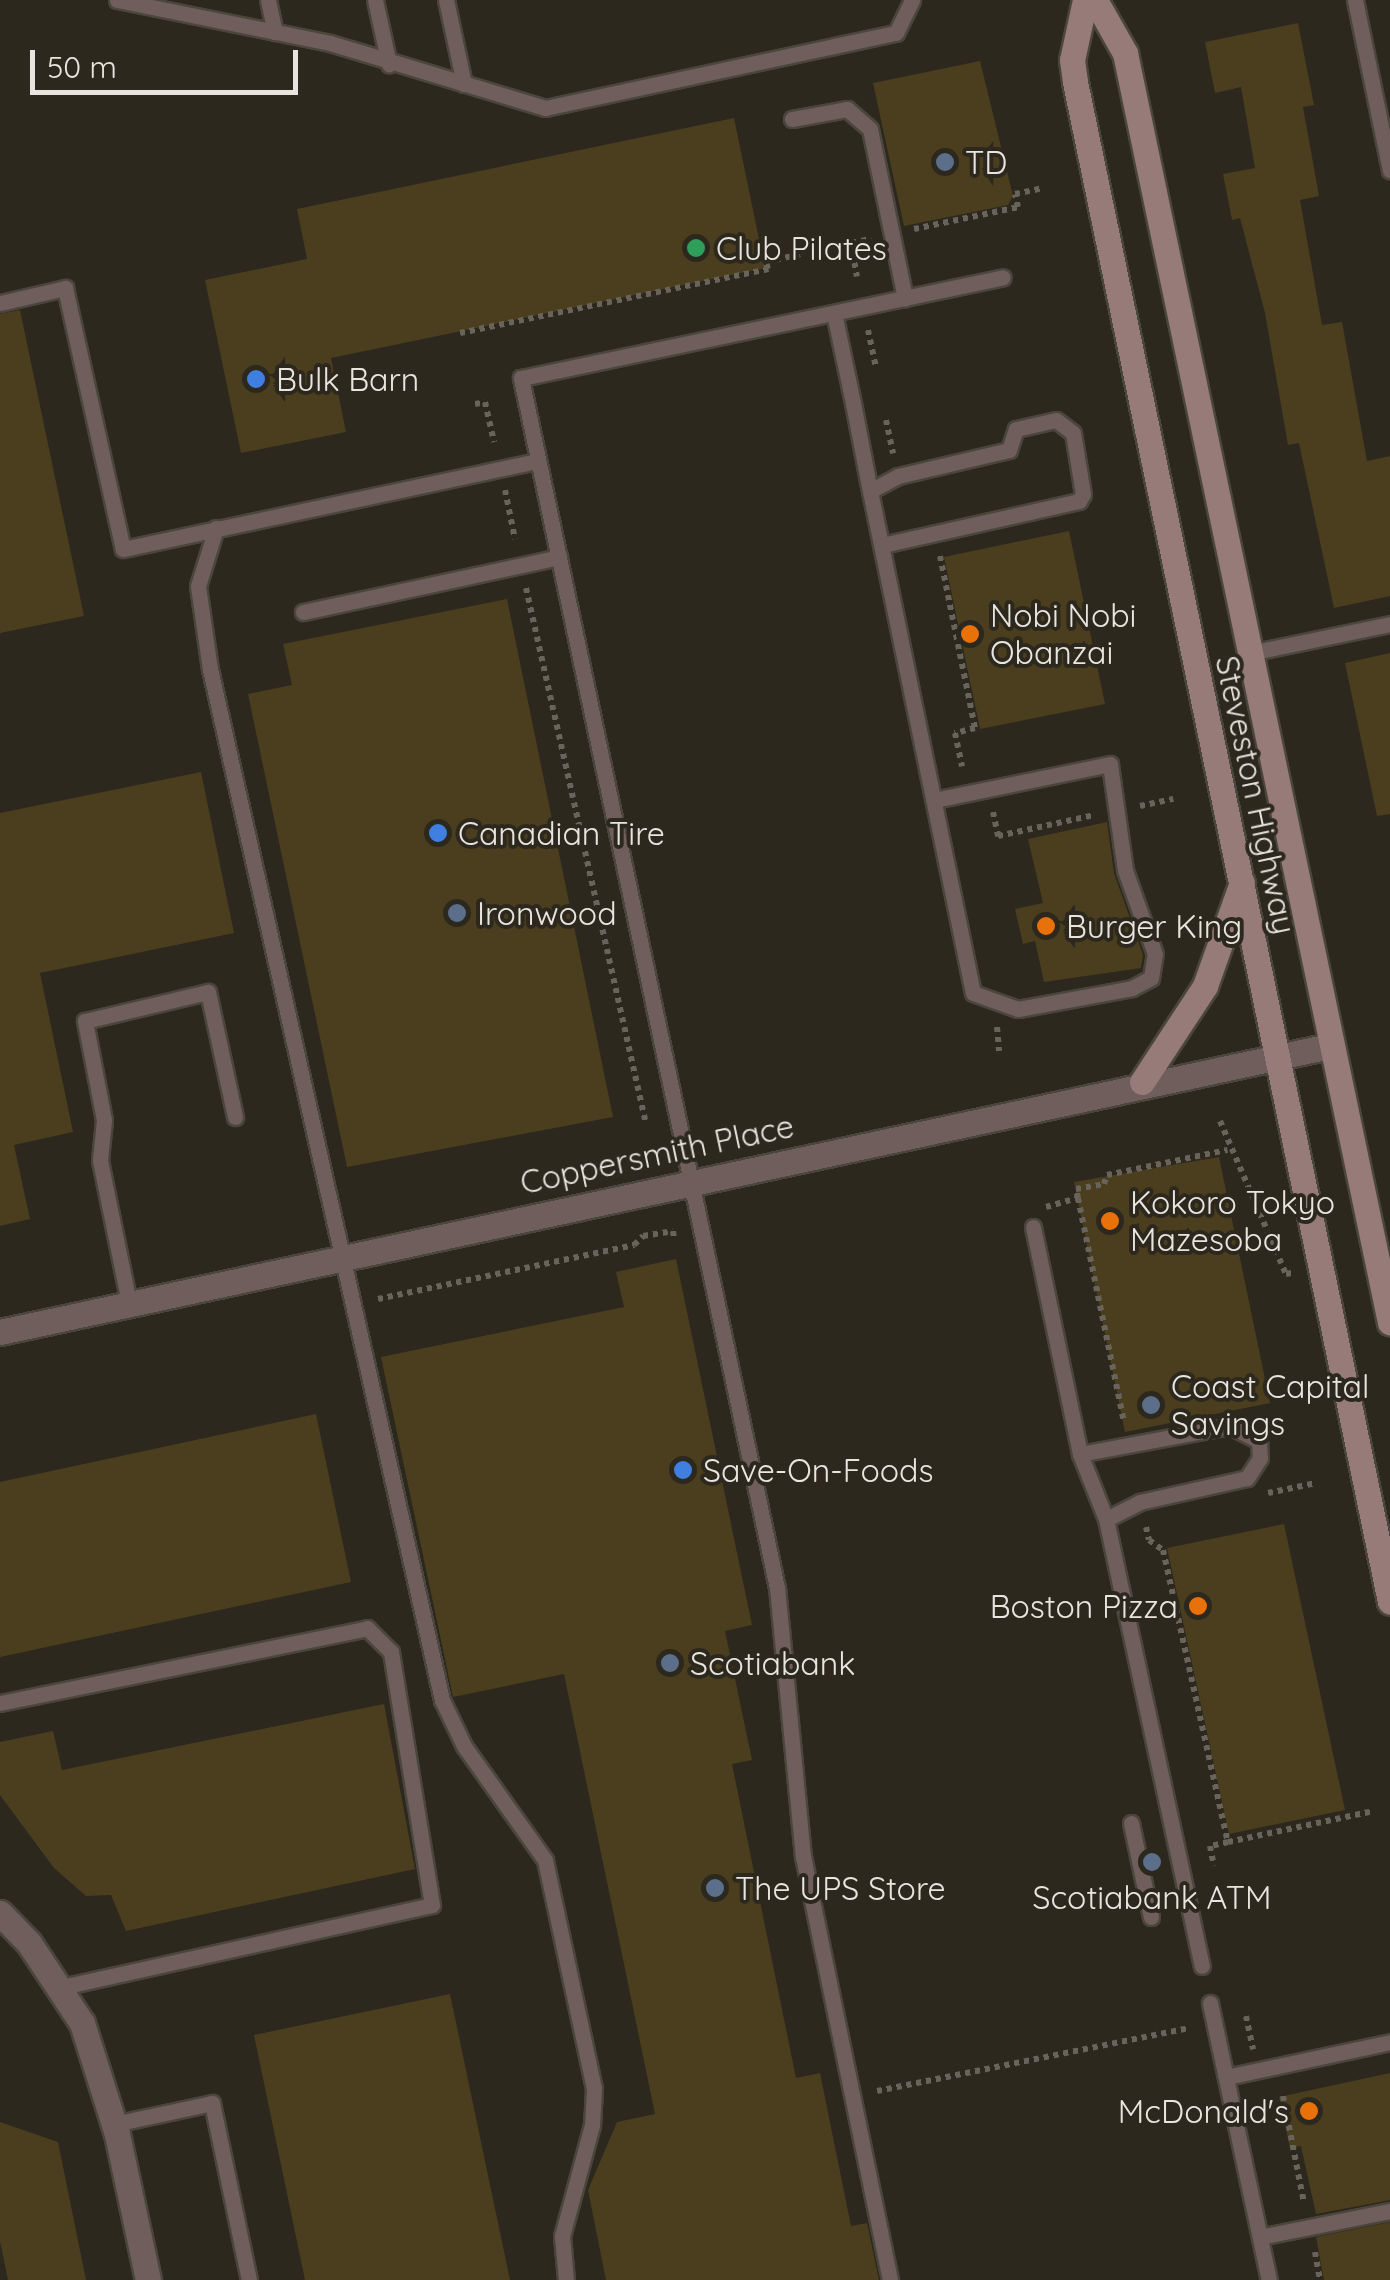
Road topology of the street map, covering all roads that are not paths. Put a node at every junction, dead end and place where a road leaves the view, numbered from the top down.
1 (116, 0) edge
2 (268, 0) edge
3 (375, 0) edge
4 (446, 0) edge
5 (912, 0) edge
6 (1085, 0) edge
7 (1095, 0) edge
8 (1356, 0) edge
9 (164, 5) edge
10 (275, 32) junction
11 (389, 64) junction
12 (464, 84) junction
13 (792, 120) dead end
14 (1390, 170) edge
15 (1003, 277) dead end
16 (905, 298) junction
17 (0, 303) edge
18 (834, 314) junction
19 (538, 461) junction
20 (870, 491) junction
21 (216, 528) junction
22 (882, 545) junction
23 (559, 558) junction
24 (304, 612) dead end
25 (1390, 624) edge
26 (1250, 653) junction
27 (934, 800) junction
28 (1242, 882) junction
29 (1330, 1046) junction
30 (1276, 1058) junction
31 (1142, 1082) junction
32 (236, 1117) dead end
33 (694, 1178) junction
34 (1033, 1227) road end
35 (346, 1256) junction
36 (129, 1303) junction
37 (1390, 1323) edge
38 (0, 1332) edge
39 (1080, 1454) junction
40 (1106, 1519) junction
41 (1390, 1602) edge
42 (0, 1703) edge
43 (1131, 1823) dead end
44 (0, 1913) edge
45 (1151, 1917) dead end
46 (1202, 1966) dead end
47 (59, 1988) junction
48 (1210, 2003) dead end
49 (1390, 2042) edge
50 (1226, 2077) junction
51 (114, 2124) junction
52 (1390, 2211) edge
53 (1260, 2237) junction
54 (148, 2280) edge
55 (248, 2280) edge
56 (566, 2280) edge
57 (890, 2280) edge
58 (1269, 2280) edge

1 - 9 lane
2 - 10 lane
3 - 11 lane
4 - 12 lane
5 - 12 lane
6 - 28 main road, Steveston Highway
7 - 26 main road, Steveston Highway
8 - 14 lane
9 - 10 lane
10 - 11 lane
11 - 12 lane
13 - 16 lane
15 - 16 lane
16 - 18 lane
17 - 21 lane
18 - 19 lane
18 - 20 lane
19 - 21 lane
19 - 23 lane
20 - 22 lane
20 - 22 lane
21 - 35 lane
22 - 27 lane
23 - 24 lane
23 - 33 lane
25 - 26 lane
26 - 29 main road, Steveston Highway
27 - 27 lane
28 - 30 main road, Steveston Highway
28 - 31 main road
29 - 30 street, Coppersmith Place
29 - 37 main road, Steveston Highway
30 - 31 street, Coppersmith Place
30 - 41 main road, Steveston Highway
31 - 33 street, Coppersmith Place
32 - 36 lane
33 - 35 street, Coppersmith Place
33 - 57 lane
34 - 39 lane
35 - 36 street, Coppersmith Place
35 - 56 lane
36 - 38 street, Coppersmith Place
39 - 40 lane
39 - 40 lane
40 - 46 lane
42 - 47 lane
43 - 45 lane
44 - 47 street
47 - 51 street
48 - 50 lane
49 - 50 lane
50 - 53 lane
51 - 54 street
51 - 55 lane
52 - 53 lane
53 - 58 lane

